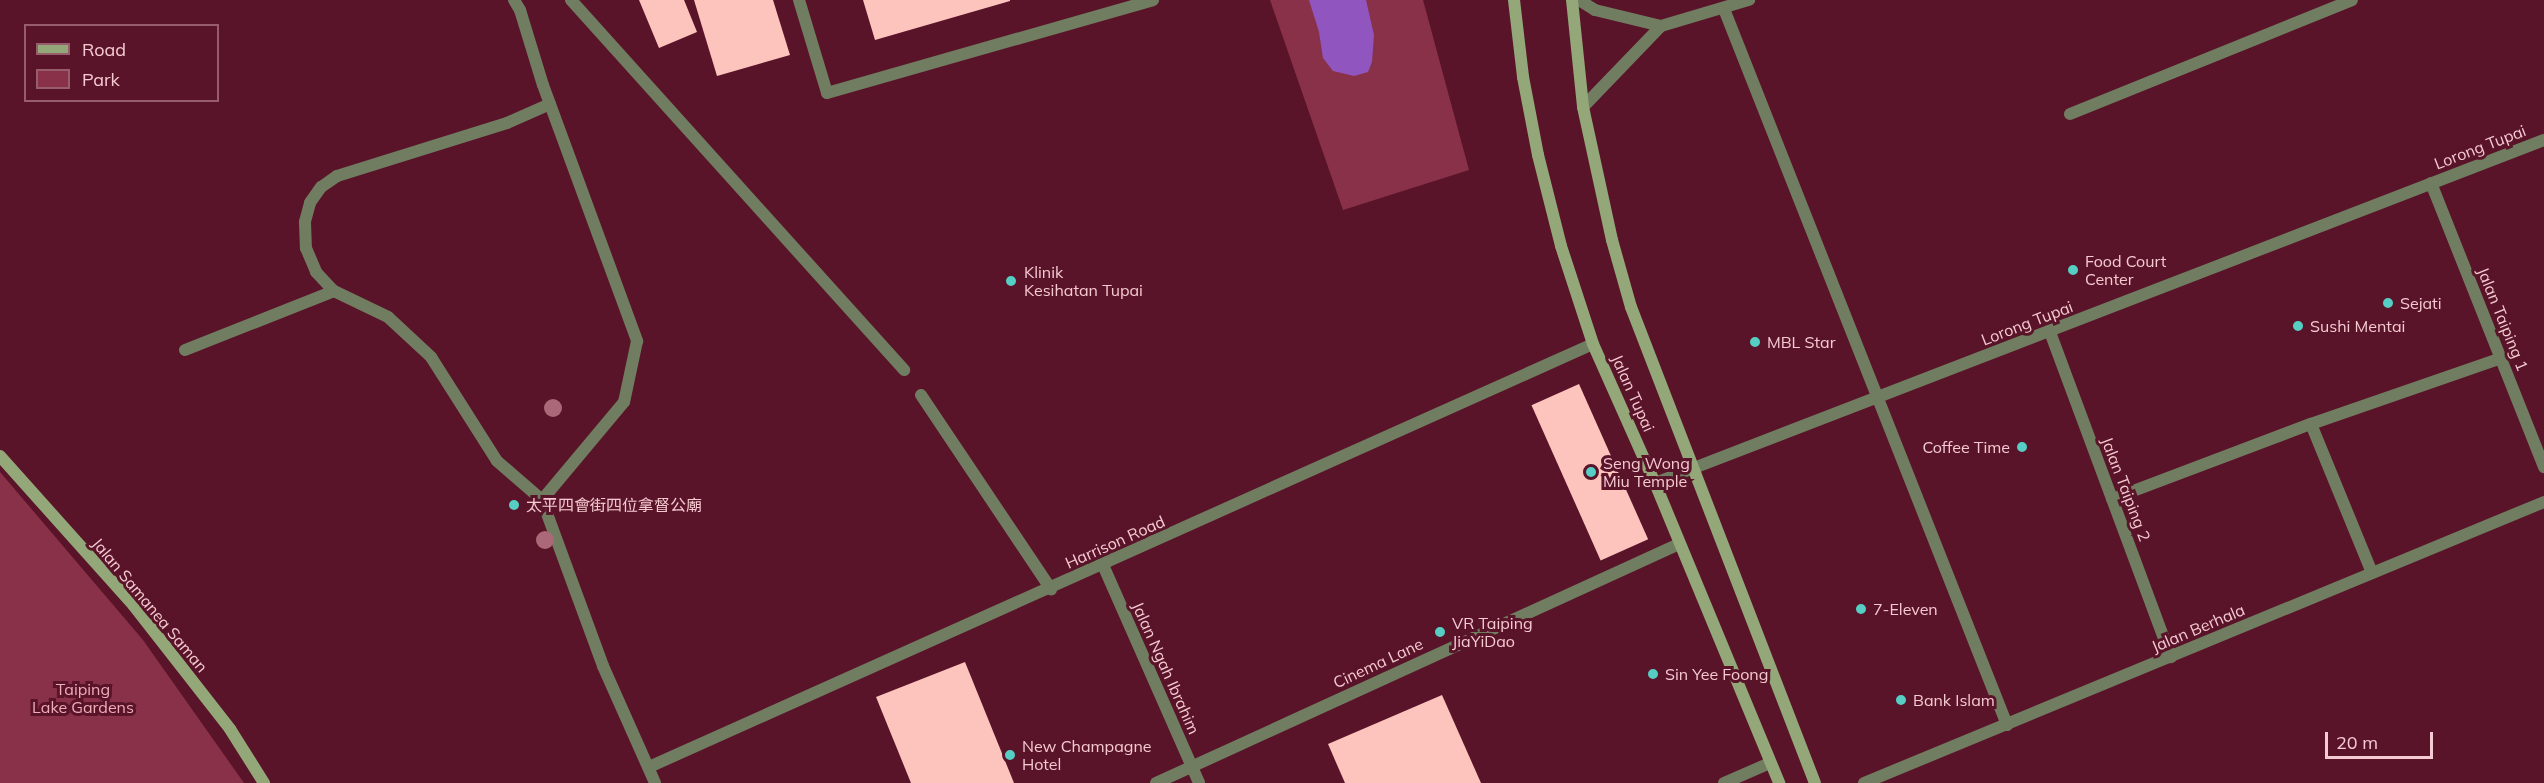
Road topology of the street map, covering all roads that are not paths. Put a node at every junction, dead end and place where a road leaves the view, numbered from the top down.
1 (514, 0) edge
2 (571, 0) edge
3 (799, 0) edge
4 (1153, 0) edge
5 (1514, 0) edge
6 (1572, 0) edge
7 (1579, 0) edge
8 (1749, 0) edge
9 (2352, 0) edge
10 (1724, 9) junction
11 (1661, 26) junction
12 (550, 104) junction
13 (1583, 106) junction
14 (2070, 114) dead end
15 (2544, 140) edge
16 (2431, 183) junction
17 (334, 291) junction
18 (2050, 332) junction
19 (1593, 344) junction
20 (185, 350) dead end
21 (2502, 358) junction
22 (904, 370) dead end
23 (921, 395) dead end
24 (1879, 398) junction
25 (2311, 424) junction
26 (0, 456) edge
27 (1693, 466) junction
28 (2544, 467) edge
29 (1655, 483) junction
30 (542, 500) junction
31 (2112, 500) junction
32 (2544, 502) edge
33 (1679, 544) junction
34 (1103, 565) junction
35 (2372, 573) junction
36 (1051, 589) junction
37 (2171, 657) junction
38 (2007, 725) junction
39 (1770, 763) junction
40 (1192, 766) junction
41 (649, 767) junction
42 (264, 783) edge
43 (656, 783) edge
44 (1156, 783) edge
45 (1199, 783) edge
46 (1724, 783) edge
47 (1779, 783) edge
48 (1815, 783) edge
49 (1864, 783) edge

1 - 12 street
2 - 22 street
3 - 4 street
5 - 19 main road, Jalan Tupai
6 - 13 main road
7 - 11 street
8 - 10 street
9 - 14 street
10 - 11 street
10 - 24 street
11 - 13 street
12 - 17 street
12 - 30 street
13 - 27 main road
15 - 16 street, Lorong Tupai
16 - 18 street, Lorong Tupai
16 - 21 street, Jalan Taiping 1
17 - 20 street
17 - 30 street
18 - 24 street, Lorong Tupai
18 - 31 street, Jalan Taiping 2
19 - 29 main road, Jalan Tupai
19 - 34 street, Harrison Road
21 - 25 street
21 - 28 street, Jalan Taiping 1
23 - 36 street
24 - 27 street, Lorong Tupai
24 - 38 street
25 - 31 street
25 - 35 street
26 - 42 main road, Jalan Samanea Saman
27 - 29 street, Lorong Tupai
27 - 48 main road
29 - 33 main road, Jalan Tupai
30 - 41 street
31 - 37 street, Jalan Taiping 2
32 - 35 street, Jalan Berhala
33 - 39 main road, Jalan Tupai
33 - 40 street, Cinema Lane
34 - 36 street, Harrison Road
34 - 40 street, Jalan Ngah Ibrahim
35 - 37 street, Jalan Berhala
36 - 41 street, Harrison Road
37 - 38 street, Jalan Berhala
38 - 49 street, Jalan Berhala
39 - 46 street
39 - 47 main road, Jalan Tupai
40 - 44 street, Cinema Lane
40 - 45 street, Jalan Ngah Ibrahim
41 - 43 street

